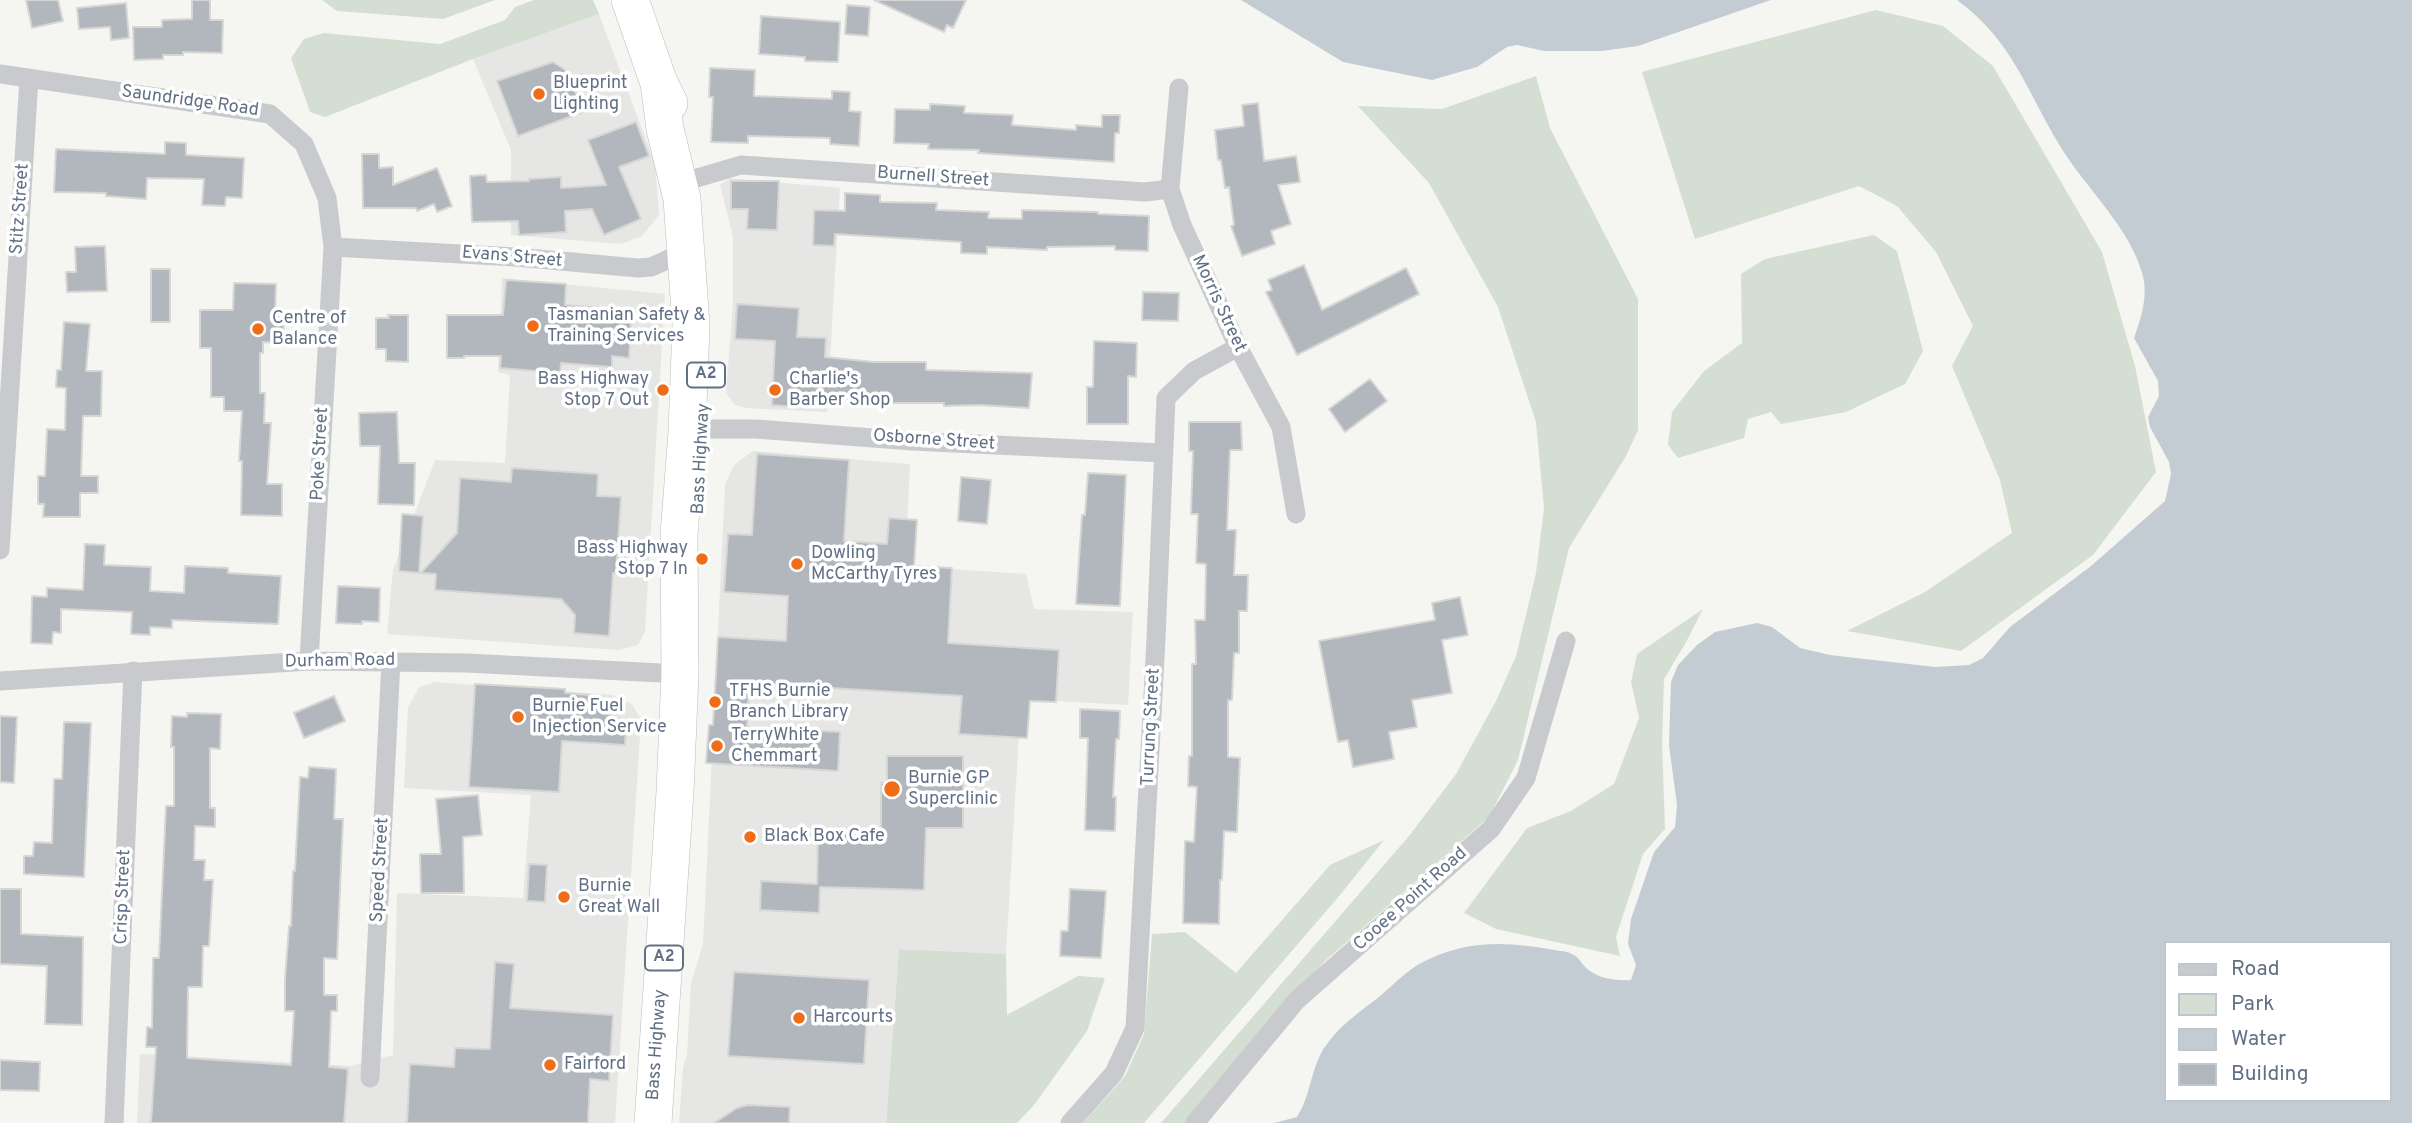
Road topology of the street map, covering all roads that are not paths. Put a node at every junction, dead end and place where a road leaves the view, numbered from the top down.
1 (630, 0) edge
2 (0, 74) edge
3 (29, 78) junction
4 (659, 83) junction
5 (1179, 88) dead end
6 (697, 178) junction
7 (1170, 189) junction
8 (333, 247) junction
9 (687, 251) junction
10 (1238, 348) junction
11 (705, 429) junction
12 (1163, 453) junction
13 (1296, 514) dead end
14 (0, 550) edge
15 (1566, 641) dead end
16 (309, 661) junction
17 (391, 661) junction
18 (132, 671) junction
19 (680, 674) junction
20 (0, 681) edge
21 (370, 1078) dead end
22 (114, 1123) edge
23 (653, 1123) edge
24 (1070, 1123) edge
25 (1195, 1123) edge

1 - 4 highway, Bass Highway / A2
2 - 3 street, Saundridge Road
3 - 8 street, Saundridge Road
3 - 14 street, Stitz Street
4 - 6 highway, Bass Highway / A2
4 - 9 highway, Bass Highway / A2
5 - 7 street, Morris Street
6 - 7 street, Burnell Street
6 - 11 highway, Bass Highway / A2
7 - 10 street, Morris Street
8 - 9 street, Evans Street
8 - 16 street, Poke Street
9 - 19 highway, Bass Highway / A2
10 - 12 street, Turrung Street
10 - 13 street, Morris Street
11 - 12 street, Osborne Street
11 - 19 highway, Bass Highway / A2
12 - 24 street, Turrung Street
15 - 25 street, Cooee Point Road
16 - 17 street, Durham Road
16 - 18 street, Durham Road
17 - 19 street, Durham Road
17 - 21 street, Speed Street
18 - 20 street, Durham Road
18 - 22 street, Crisp Street
19 - 23 highway, Bass Highway / A2

